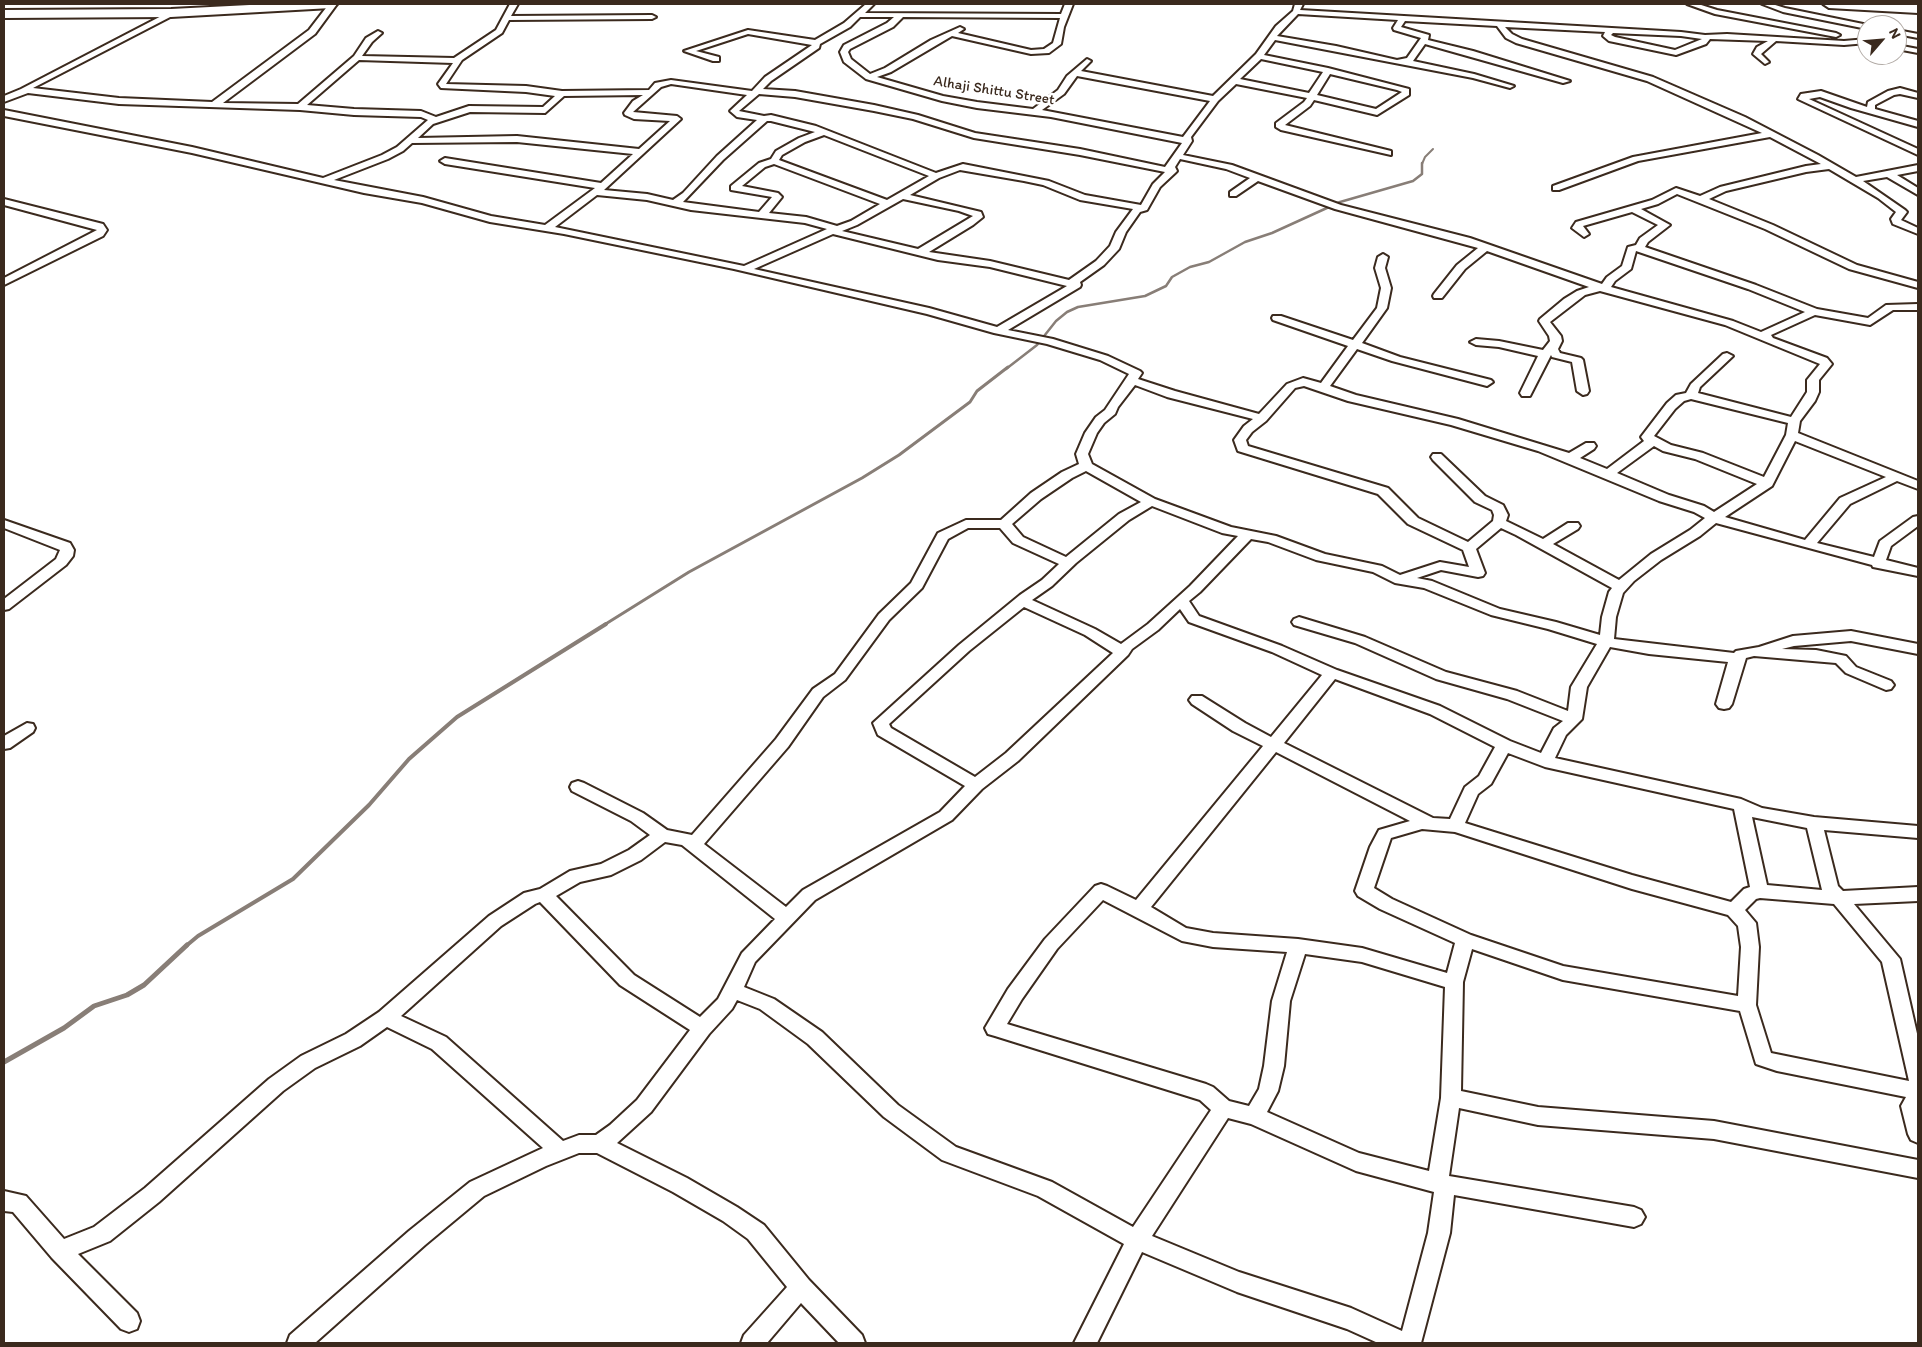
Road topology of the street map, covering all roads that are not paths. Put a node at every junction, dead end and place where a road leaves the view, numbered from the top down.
1 (255, 4) edge
2 (332, 4) edge
3 (514, 4) edge
4 (870, 4) edge
5 (1069, 4) edge
6 (1691, 4) edge
7 (1766, 4) edge
8 (1829, 4) edge
9 (1886, 4) edge
10 (1898, 4) edge
11 (1918, 7) edge
12 (1297, 8) edge
13 (4, 12) edge
14 (171, 13) junction
15 (858, 15) junction
16 (900, 16) junction
17 (1064, 16) junction
18 (652, 17) dead end
19 (982, 17) junction
20 (506, 18) junction
21 (1403, 18) junction
22 (1499, 24) junction
23 (1857, 24) edge
24 (1611, 30) junction
25 (378, 32) dead end
26 (953, 34) junction
27 (1272, 37) junction
28 (1705, 37) junction
29 (1774, 39) junction
30 (1857, 39) edge
31 (1422, 41) junction
32 (1857, 42) edge
33 (816, 43) junction
34 (1259, 56) junction
35 (356, 58) junction
36 (716, 59) dead end
37 (459, 61) junction
38 (1087, 61) dead end
39 (1406, 62) junction
40 (1501, 62) junction
41 (1765, 62) dead end
42 (1328, 70) junction
43 (1076, 73) junction
44 (1474, 76) junction
45 (869, 77) junction
46 (1566, 80) dead end
47 (1235, 81) junction
48 (1510, 86) dead end
49 (11, 88) dead end
50 (26, 90) junction
51 (755, 92) junction
52 (651, 93) junction
53 (562, 94) junction
54 (1312, 96) junction
55 (1918, 96) edge
56 (4, 99) edge
57 (1215, 99) junction
58 (214, 105) junction
59 (300, 106) junction
60 (1036, 111) junction
61 (1870, 111) junction
62 (4, 113) edge
63 (764, 119) junction
64 (435, 120) junction
65 (1918, 124) edge
66 (824, 132) junction
67 (1772, 134) junction
68 (410, 140) junction
69 (1188, 141) junction
70 (642, 152) junction
71 (1918, 152) edge
72 (1388, 153) dead end
73 (1177, 156) junction
74 (445, 161) dead end
75 (774, 161) junction
76 (1831, 166) junction
77 (1918, 168) edge
78 (1172, 171) junction
79 (1889, 174) junction
80 (936, 176) junction
81 (1258, 177) junction
82 (326, 180) junction
83 (1855, 180) junction
84 (1556, 188) dead end
85 (599, 189) junction
86 (1918, 192) edge
87 (1233, 194) dead end
88 (902, 196) junction
89 (1702, 199) junction
90 (4, 202) edge
91 (675, 202) junction
92 (889, 204) junction
93 (1144, 208) junction
94 (1632, 208) junction
95 (762, 215) junction
96 (547, 228) junction
97 (834, 230) junction
98 (1918, 231) edge
99 (1584, 234) dead end
100 (1485, 247) junction
101 (1639, 248) junction
102 (921, 252) junction
103 (1383, 257) dead end
104 (744, 270) junction
105 (4, 282) edge
106 (1918, 285) edge
107 (1076, 286) junction
108 (1602, 288) junction
109 (1438, 296) dead end
110 (1918, 307) edge
111 (1814, 312) junction
112 (1277, 318) dead end
113 (998, 331) junction
114 (1769, 340) junction
115 (1476, 342) dead end
116 (1355, 346) junction
117 (1549, 351) junction
118 (1727, 356) dead end
119 (1457, 362) dead end
120 (1447, 371) junction
121 (1131, 380) junction
122 (1487, 382) dead end
123 (1324, 387) junction
124 (1583, 391) dead end
125 (1526, 393) dead end
126 (1691, 395) junction
127 (1262, 418) junction
128 (1794, 421) junction
129 (1792, 435) junction
130 (1652, 441) junction
131 (1590, 446) dead end
132 (1437, 457) dead end
133 (1570, 458) junction
134 (1086, 466) junction
135 (1609, 475) junction
136 (1896, 477) junction
137 (1767, 483) junction
138 (1918, 485) edge
139 (1150, 502) junction
140 (1714, 518) junction
141 (1918, 520) edge
142 (1499, 523) junction
143 (4, 524) edge
144 (1004, 524) junction
145 (1573, 526) dead end
146 (1247, 535) junction
147 (1542, 545) junction
148 (1808, 545) junction
149 (1470, 548) junction
150 (1068, 563) junction
151 (1878, 564) junction
152 (1918, 577) edge
153 (1400, 580) junction
154 (1621, 587) junction
155 (1181, 600) junction
156 (1023, 601) junction
157 (4, 606) edge
158 (1299, 622) dead end
159 (1606, 642) junction
160 (1918, 649) edge
161 (1123, 652) junction
162 (1754, 652) junction
163 (1737, 658) junction
164 (1332, 673) junction
165 (1886, 685) dead end
166 (1197, 700) dead end
167 (1724, 704) dead end
168 (1574, 719) junction
169 (28, 728) dead end
170 (4, 744) edge
171 (1272, 744) junction
172 (1504, 745) junction
173 (1545, 761) junction
174 (976, 785) junction
175 (578, 787) dead end
176 (1741, 805) junction
177 (1429, 823) junction
178 (1814, 823) junction
179 (1455, 826) junction
180 (1918, 832) edge
181 (662, 835) junction
182 (693, 845) junction
183 (1760, 891) junction
184 (1918, 894) edge
185 (544, 895) junction
186 (1837, 898) junction
187 (1139, 909) junction
188 (1734, 910) junction
189 (787, 918) junction
190 (1465, 940) junction
191 (1298, 946) junction
192 (1454, 982) junction
193 (733, 991) junction
194 (1747, 1005) junction
195 (386, 1018) junction
196 (702, 1028) junction
197 (1918, 1079) edge
198 (1918, 1091) edge
199 (1918, 1096) edge
200 (1451, 1098) junction
201 (1223, 1108) junction
202 (1254, 1116) junction
203 (1918, 1134) edge
204 (599, 1144) junction
205 (560, 1151) junction
206 (1918, 1169) edge
207 (1438, 1184) junction
208 (4, 1201) edge
209 (1634, 1217) dead end
210 (1137, 1240) junction
211 (60, 1251) junction
212 (801, 1287) junction
213 (129, 1321) dead end
214 (298, 1343) edge
215 (752, 1343) edge
216 (854, 1343) edge
217 (1085, 1343) edge
218 (1402, 1343) edge
219 (1410, 1343) edge

1 - 13 main road
2 - 14 main road
2 - 58 street
3 - 20 street
4 - 15 street
5 - 17 street
6 - 30 street
7 - 23 street
8 - 11 main road
9 - 10 main road
10 - 11 main road
12 - 21 street
12 - 27 street
13 - 14 main road
14 - 50 street
15 - 16 street
15 - 33 street
16 - 19 street
16 - 45 street, Alhaji Shittu Street
17 - 19 street
17 - 26 street
18 - 20 street
19 - 26 street
20 - 37 street
21 - 22 street
21 - 31 street
22 - 24 street
22 - 67 street
24 - 28 street
24 - 28 street
25 - 35 street
26 - 45 street
27 - 34 street
27 - 39 street
28 - 29 street
29 - 32 street
29 - 41 street
31 - 39 street
31 - 40 street
33 - 36 street
33 - 51 street
34 - 42 street
34 - 47 street
35 - 37 street
35 - 59 street
37 - 53 street
38 - 43 street
39 - 44 street
40 - 44 street
40 - 46 street
42 - 54 street
42 - 54 street
43 - 57 street
43 - 60 street
44 - 48 street
45 - 60 street, Alhaji Shittu Street
47 - 54 street
47 - 57 street
49 - 50 street
50 - 56 street
50 - 58 street
51 - 52 street
51 - 63 street
51 - 78 street
52 - 53 street
52 - 70 street
53 - 64 street
54 - 72 street
55 - 61 street
57 - 69 street
58 - 59 street
59 - 64 street
60 - 69 street, Alhaji Shittu Street
61 - 65 street
61 - 71 street
62 - 82 street
63 - 66 street
63 - 91 street
64 - 68 street
66 - 75 street
66 - 80 street
67 - 76 street
67 - 84 street
68 - 70 street
68 - 82 street
69 - 73 street
70 - 85 street
73 - 78 street
73 - 81 street
74 - 85 street
75 - 92 street
75 - 95 street
76 - 83 street
76 - 89 street
77 - 79 street
78 - 93 street
79 - 83 street
79 - 86 street
80 - 88 street
80 - 93 street
81 - 87 street
81 - 100 street
82 - 96 street
83 - 98 street
85 - 91 street
85 - 96 street
88 - 92 street
88 - 102 street
89 - 94 street
89 - 106 street
90 - 105 street
91 - 95 street
92 - 97 street
93 - 107 street
94 - 99 street
94 - 101 street
95 - 97 street
96 - 104 street
97 - 102 street
97 - 104 street
100 - 108 street
100 - 109 street
101 - 108 street
101 - 111 street
102 - 107 street
103 - 116 street
104 - 113 street
107 - 113 street
108 - 114 street
108 - 117 street
110 - 111 street
111 - 114 street
112 - 116 street
113 - 121 street
114 - 128 street
115 - 117 street
116 - 120 street
116 - 123 street
117 - 124 street
117 - 125 street
118 - 126 street
119 - 120 street
120 - 122 street
121 - 127 street
121 - 134 street
123 - 127 street
123 - 133 street
126 - 128 street
126 - 130 street
127 - 149 street
128 - 129 street
129 - 136 street
129 - 137 street
130 - 135 street
130 - 137 street
131 - 133 street
132 - 142 street
133 - 135 street
134 - 139 street
134 - 144 street
135 - 140 street
136 - 138 street
136 - 148 street
137 - 140 street
139 - 146 street
139 - 150 street
140 - 148 street
140 - 154 street
141 - 151 street
142 - 147 street
142 - 149 street
143 - 157 street
144 - 150 street
144 - 182 street
145 - 147 street
146 - 153 street
146 - 155 street
147 - 154 street
148 - 151 street
149 - 153 street
150 - 156 street
151 - 152 street
153 - 159 street
154 - 159 street
155 - 161 street
155 - 164 street
156 - 161 street
156 - 174 street
158 - 168 street
159 - 163 street
159 - 168 street
160 - 162 street
161 - 174 street
162 - 163 street
162 - 165 street
163 - 167 street
164 - 171 street
164 - 172 street
166 - 171 street
168 - 173 street
169 - 170 street
171 - 177 street
171 - 187 street
172 - 173 street
172 - 179 street
173 - 176 street
174 - 189 street
175 - 181 street
176 - 178 street
176 - 183 street
177 - 179 street
177 - 190 street
178 - 180 street
178 - 186 street
179 - 188 street
181 - 182 street
181 - 185 street
182 - 189 street
183 - 186 street
183 - 188 street
184 - 186 street
185 - 195 street
185 - 196 street
186 - 197 street
187 - 191 street
187 - 201 street
188 - 194 street
189 - 193 street
190 - 192 street
190 - 194 street
191 - 192 street
191 - 202 street
192 - 200 street
193 - 196 street
193 - 210 street
194 - 198 street
195 - 205 street
195 - 211 street
196 - 204 street
199 - 203 street
200 - 206 street
200 - 207 street
201 - 202 street
201 - 210 street
202 - 207 street
204 - 205 street
204 - 212 street
205 - 214 street
207 - 209 street
207 - 219 street
208 - 211 street
210 - 217 street
210 - 218 street
211 - 213 street
212 - 215 street
212 - 216 street

